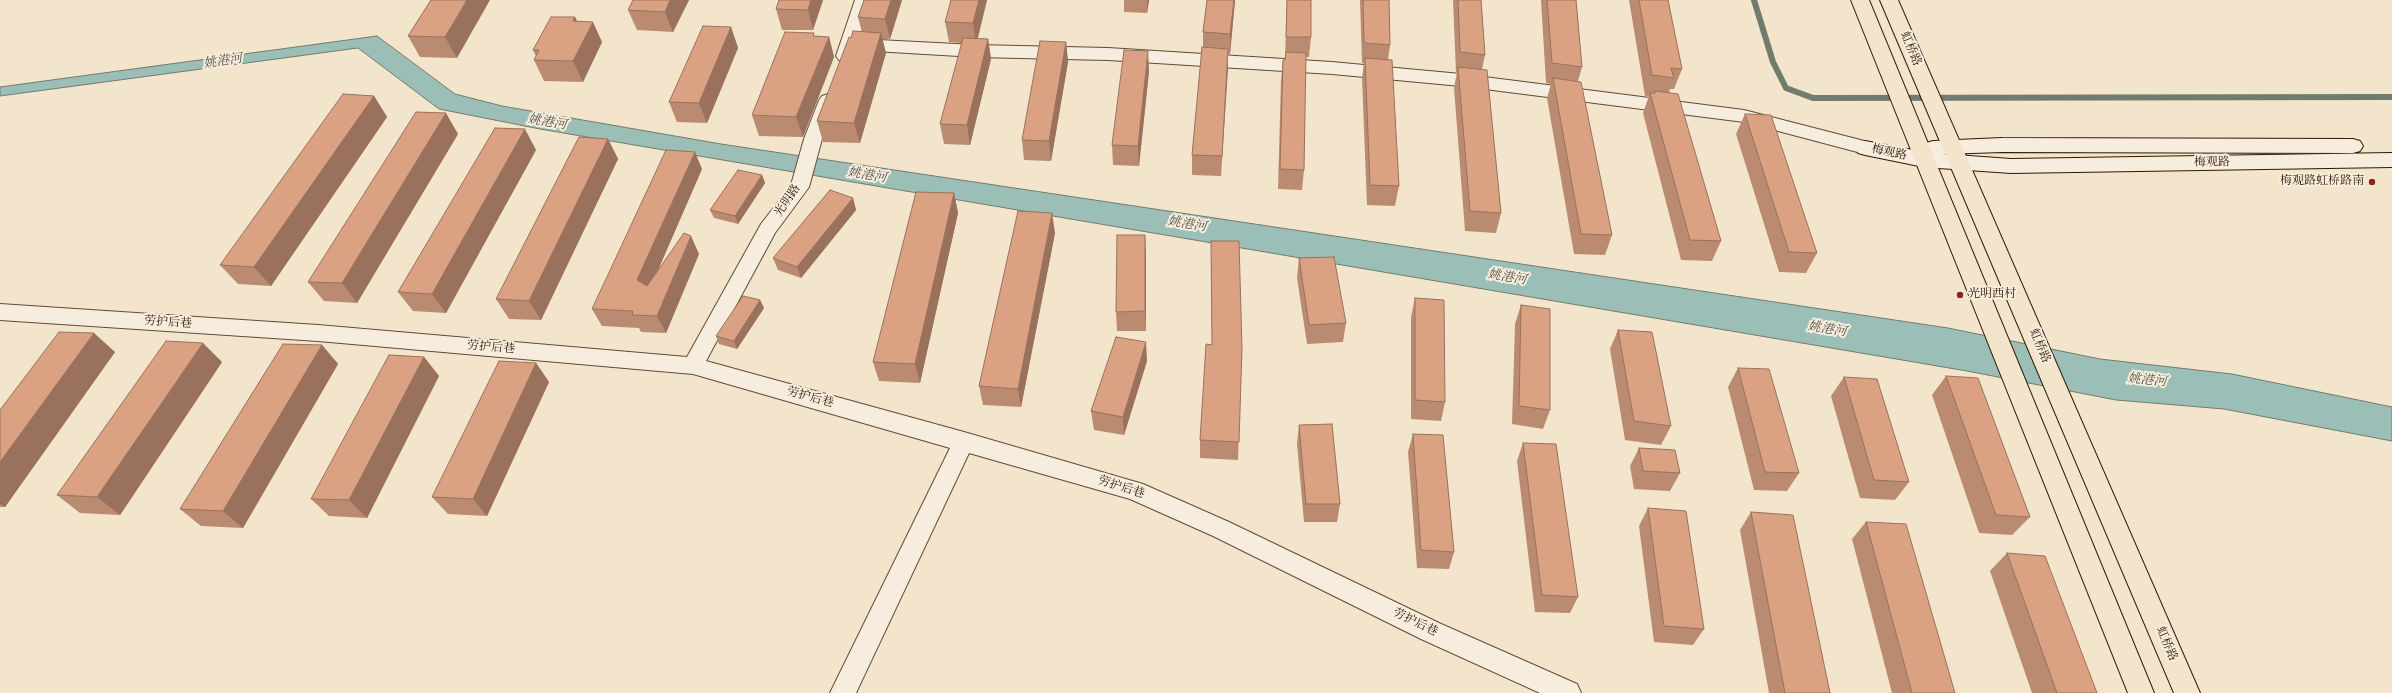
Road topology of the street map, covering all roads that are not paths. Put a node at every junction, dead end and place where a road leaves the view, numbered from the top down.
1 (863, 0) edge
2 (1860, 0) edge
3 (1889, 0) edge
4 (850, 44) junction
5 (2392, 146) edge
6 (1865, 148) joint
7 (1921, 154) junction
8 (1957, 156) junction
9 (2392, 160) edge
10 (0, 312) edge
11 (693, 366) junction
12 (964, 441) junction
13 (843, 693) edge
14 (1568, 693) edge
15 (2141, 693) edge
16 (2187, 693) edge

1 - 4 street, 光明路
2 - 7 main road
3 - 8 main road, 虹桥路
4 - 6 street
4 - 11 street, 光明路
5 - 8 street, 梅观路
6 - 7 street, 梅观路
7 - 8 street, 梅观路
7 - 15 main road
8 - 9 street, 梅观路
8 - 16 main road, 虹桥路
10 - 11 street, 劳护后巷
11 - 12 street, 劳护后巷
12 - 13 street
12 - 14 street, 劳护后巷

